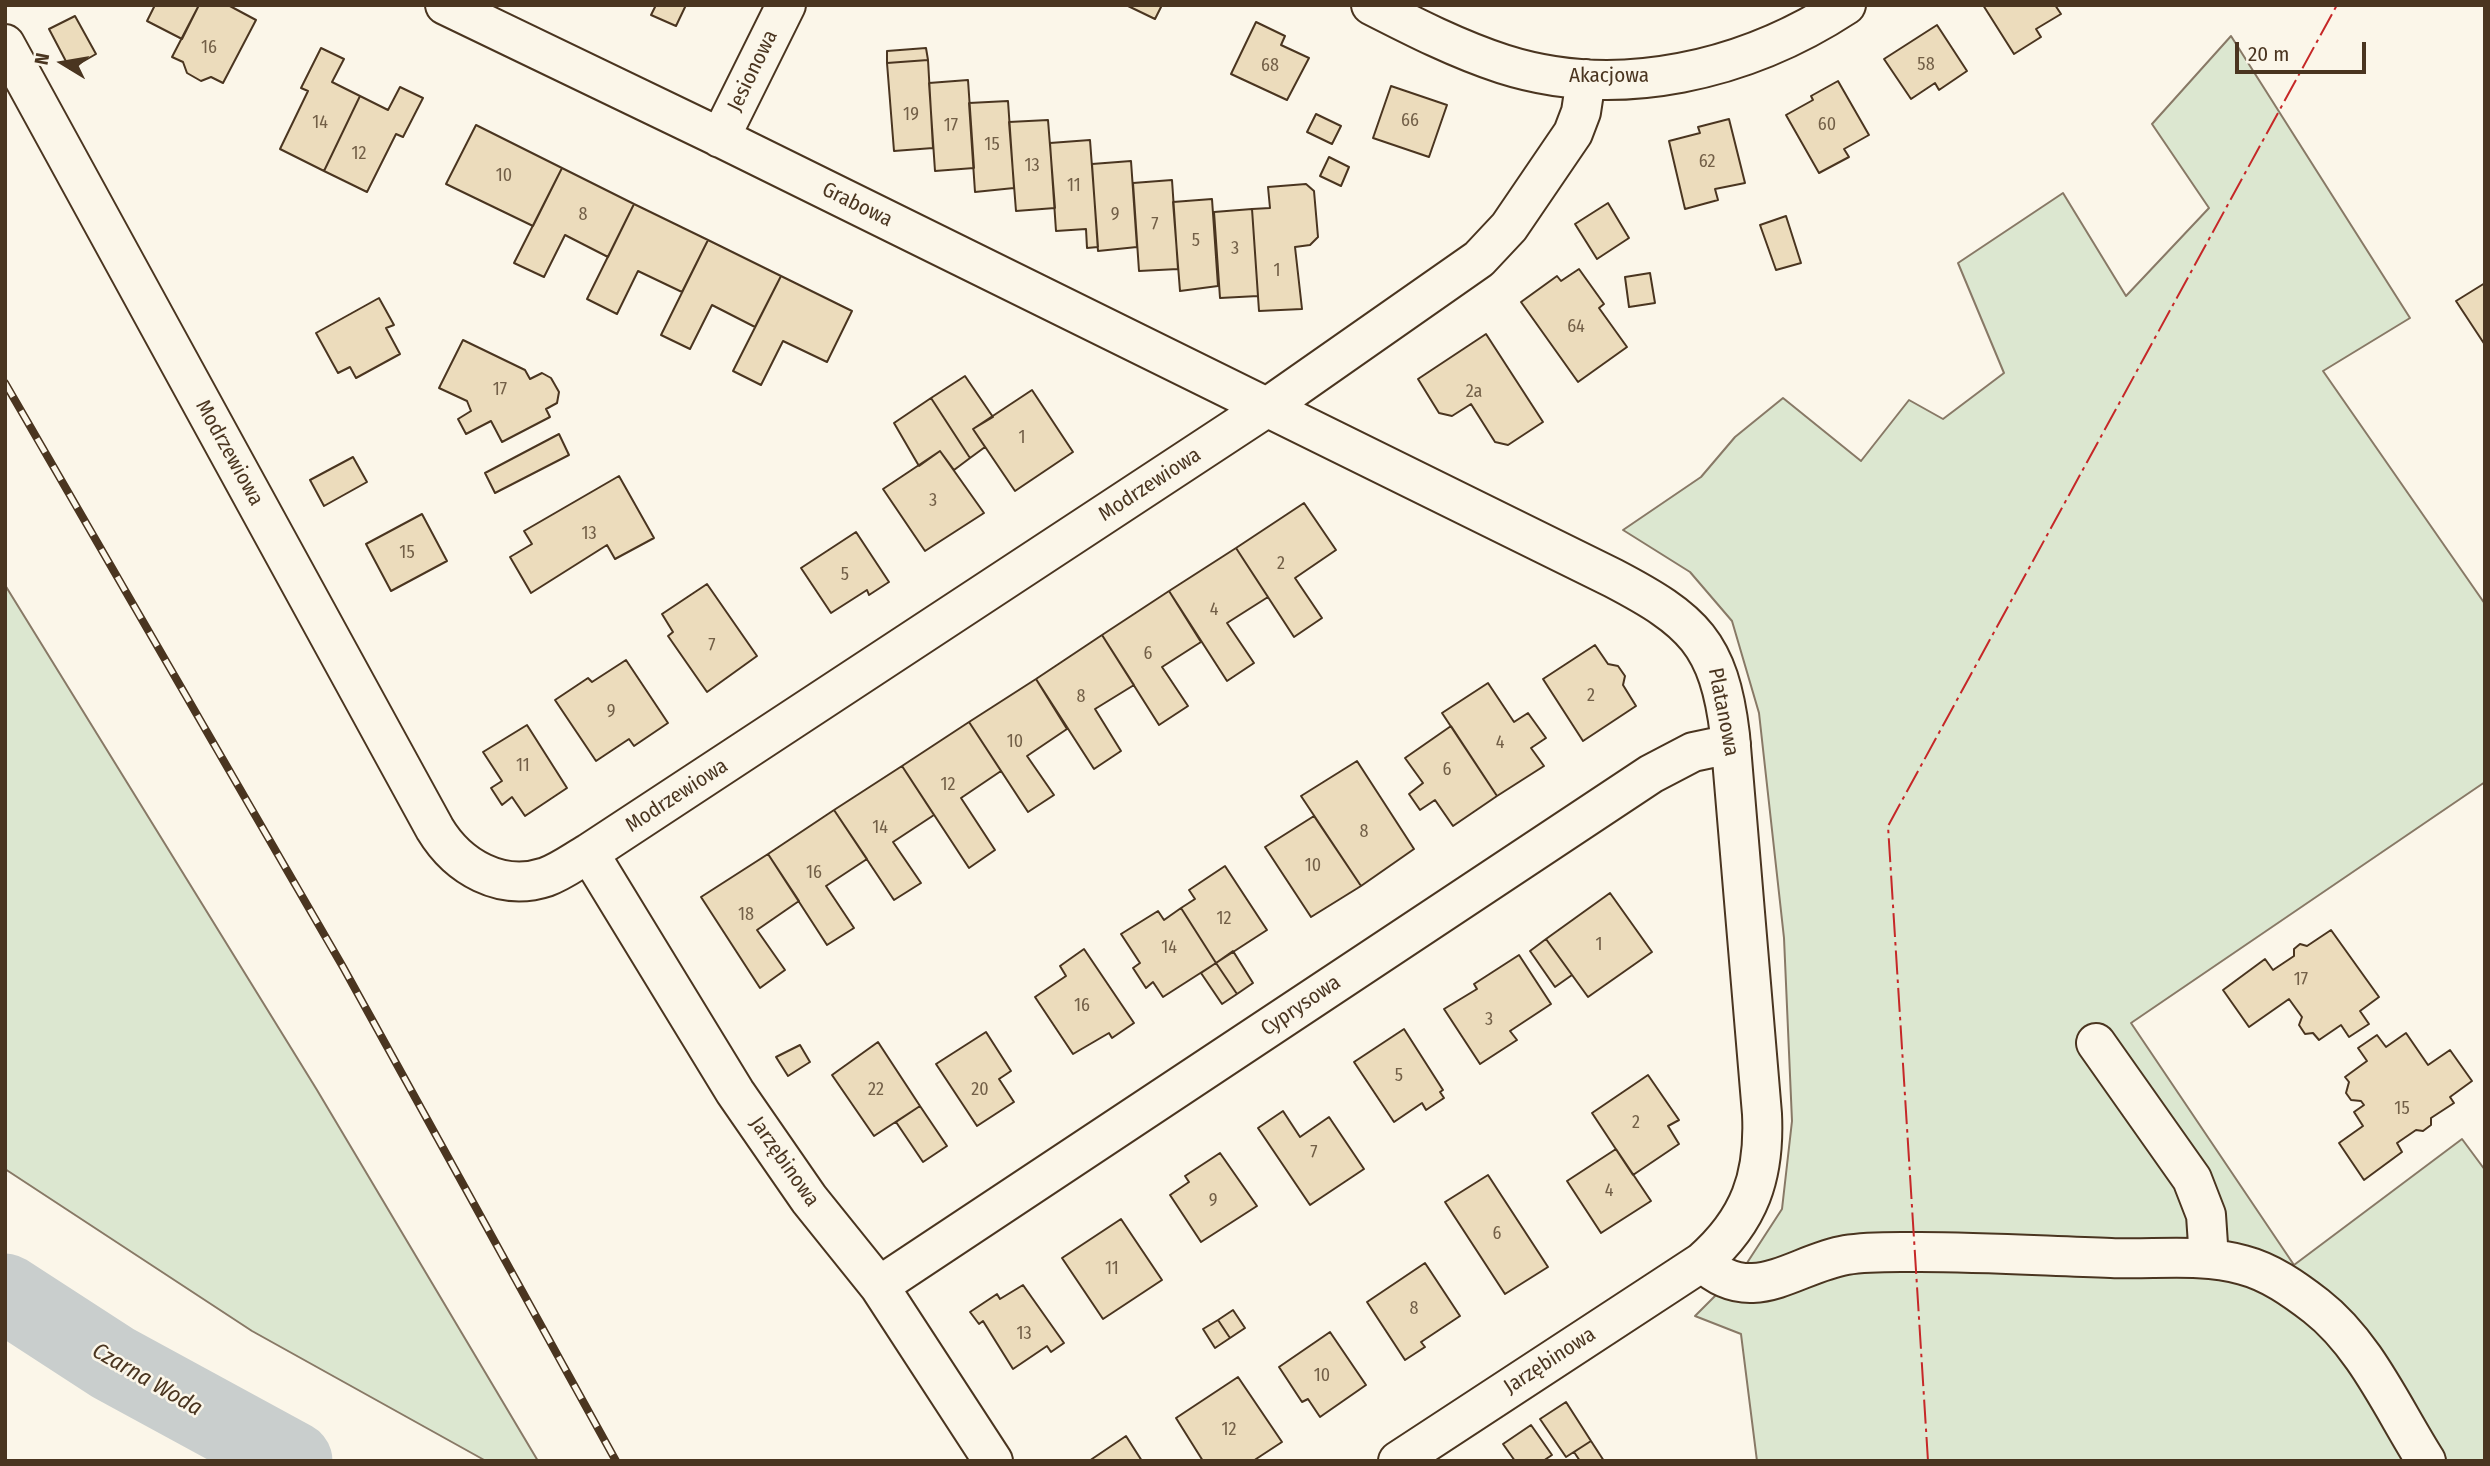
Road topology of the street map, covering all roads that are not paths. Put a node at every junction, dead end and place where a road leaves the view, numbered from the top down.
1 (445, 5) edge
2 (786, 5) edge
3 (1371, 5) edge
4 (1846, 5) edge
5 (5, 44) edge
6 (1586, 79) junction
7 (720, 138) junction
8 (1266, 408) junction
9 (1731, 744) junction
10 (589, 853) junction
11 (2096, 1043) dead end
12 (2209, 1259) junction
13 (1702, 1262) junction
14 (879, 1286) junction
15 (993, 1461) edge
16 (1398, 1461) edge
17 (2426, 1461) edge

1 - 7 street, Grabowa
2 - 7 street, Jesionowa
3 - 6 street, Akacjowa
4 - 6 street, Akacjowa
5 - 10 street, Modrzewiowa
6 - 8 street, Modrzewiowa
7 - 8 street, Grabowa
8 - 9 street, Platanowa
8 - 10 street, Modrzewiowa
9 - 13 street, Platanowa
9 - 14 street, Cyprysowa
10 - 14 street, Jarzębinowa
11 - 12 street
12 - 13 street
12 - 17 street
13 - 16 street, Jarzębinowa
14 - 15 street, Jarzębinowa

